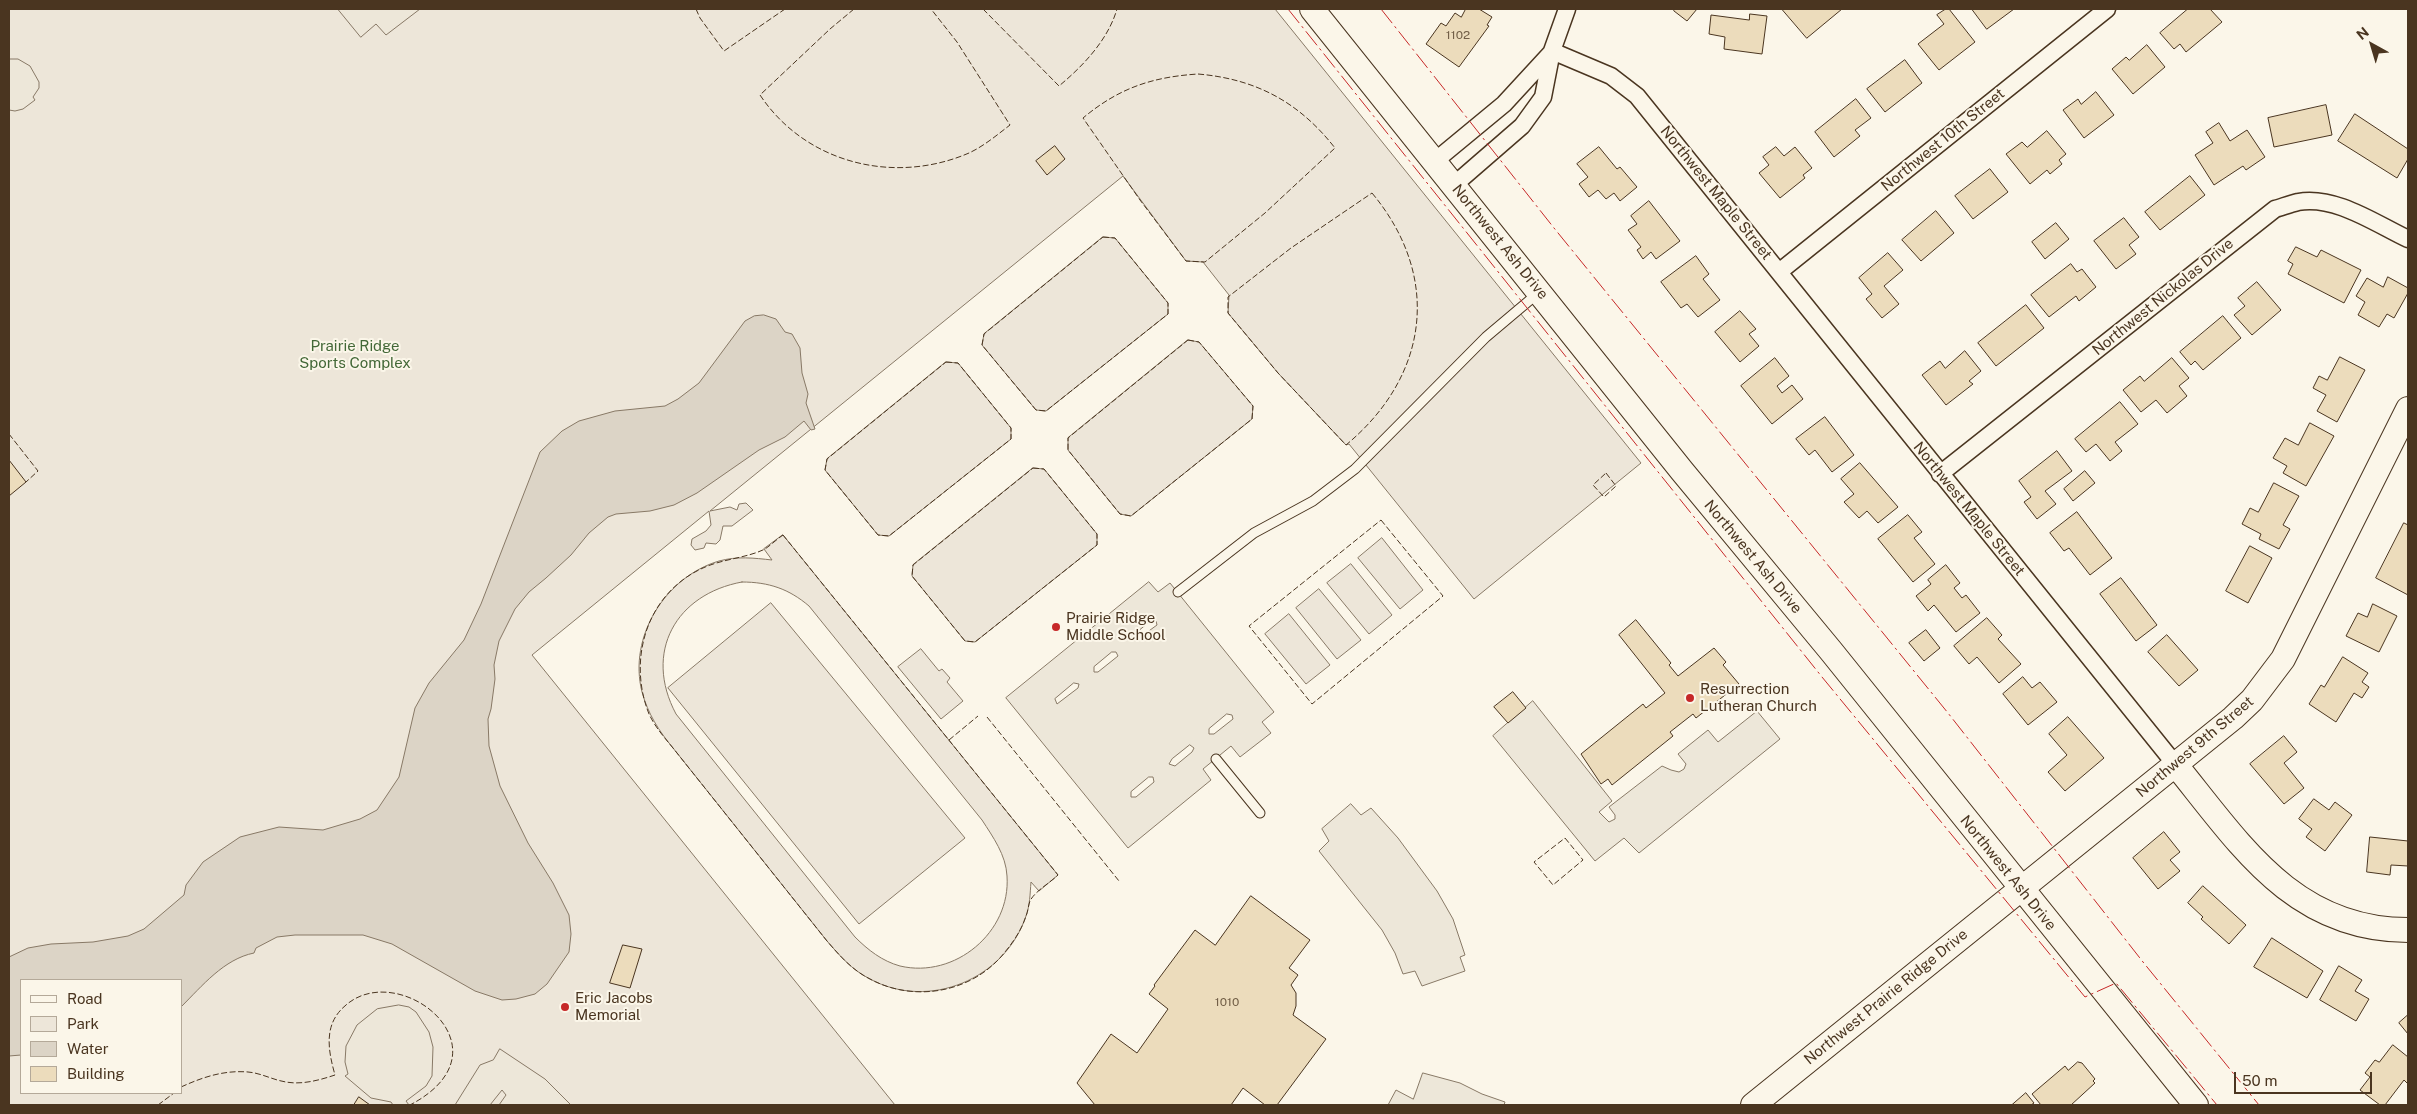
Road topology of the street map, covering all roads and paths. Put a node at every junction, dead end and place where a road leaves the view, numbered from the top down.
1 (1312, 9) edge
2 (1567, 9) edge
3 (2107, 9) edge
4 (1552, 51) junction
5 (1435, 161) junction
6 (1454, 186) junction
7 (2408, 240) edge
8 (1779, 272) junction
9 (1540, 292) junction
10 (2408, 409) edge
11 (1940, 474) junction
12 (1178, 592) dead end
13 (1216, 759) dead end
14 (2175, 764) junction
15 (1260, 813) dead end
16 (2020, 889) junction
17 (2408, 930) edge
18 (1753, 1105) edge
19 (2196, 1105) edge

1 - 5 street, Northwest Ash Drive
2 - 4 street
3 - 8 street, Northwest 10th Street
4 - 5 street
4 - 6 street
4 - 8 street, Northwest Maple Street
5 - 6 street, Northwest Ash Drive
6 - 9 street, Northwest Ash Drive
7 - 11 street, Northwest Nickolas Drive
8 - 11 street, Northwest Maple Street
9 - 12 lane
9 - 16 street, Northwest Ash Drive
10 - 14 street, Northwest 9th Street
11 - 14 street, Northwest Maple Street
13 - 15 lane
14 - 16 street, Northwest 9th Street
14 - 17 street, Northwest Maple Street
16 - 18 street, Northwest Prairie Ridge Drive
16 - 19 street, Northwest Ash Drive

